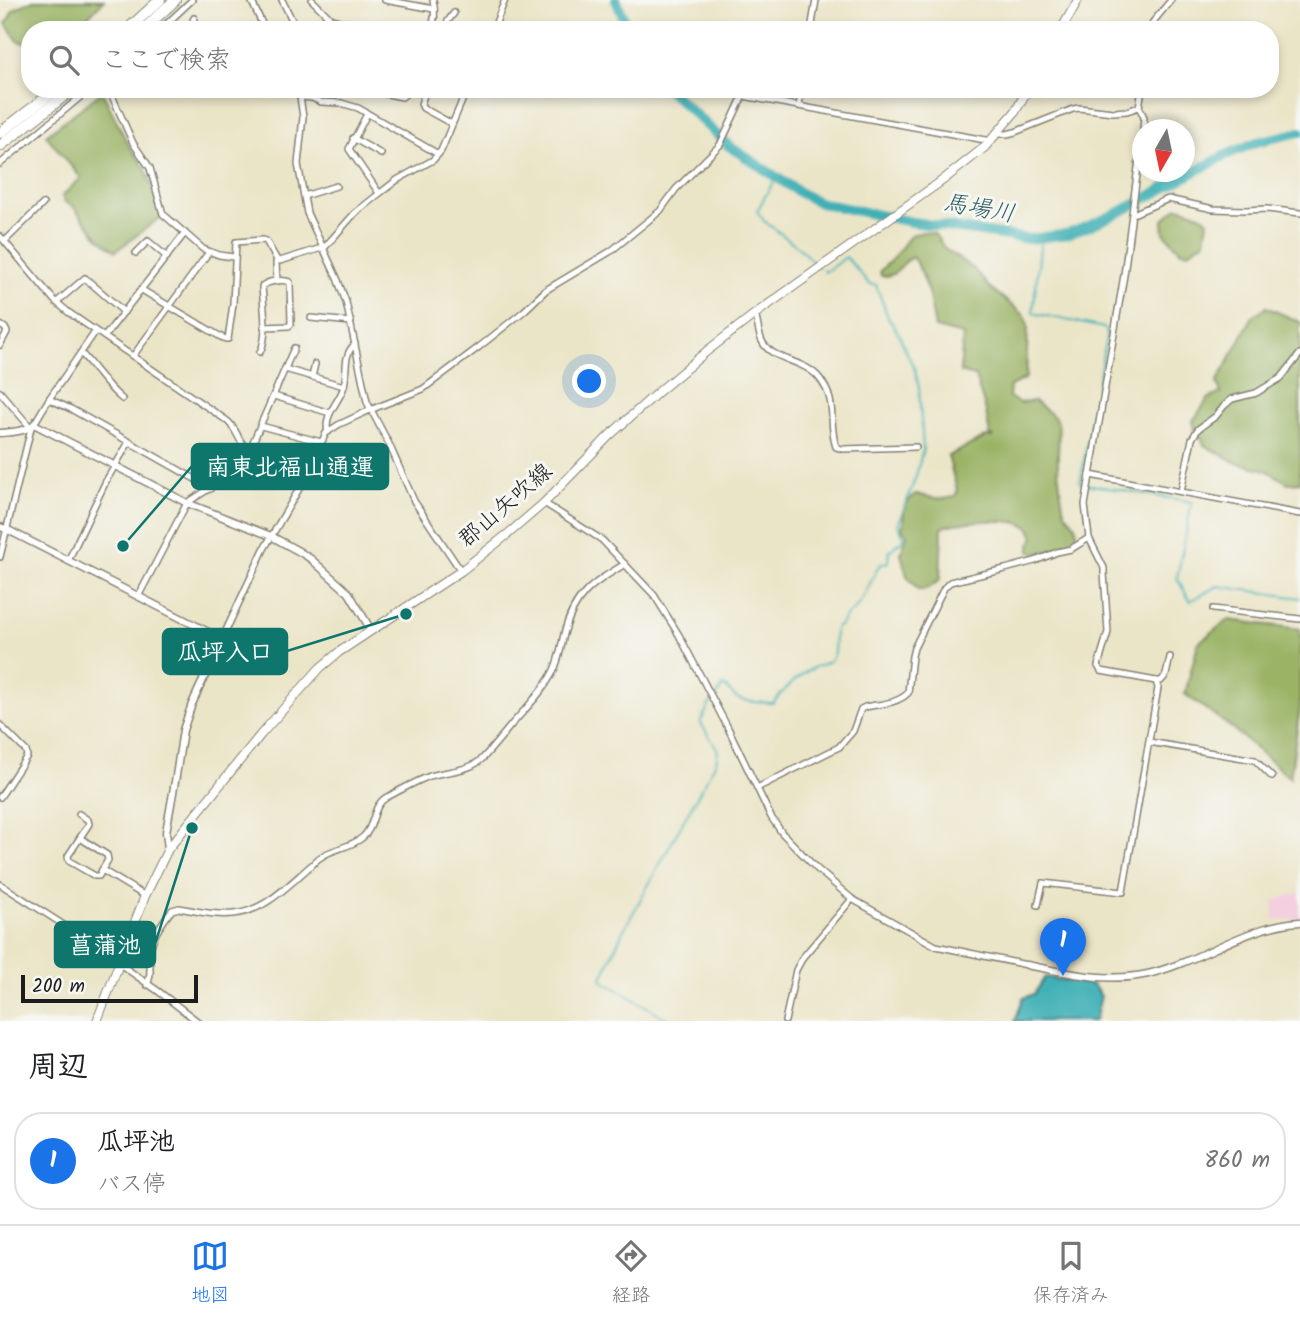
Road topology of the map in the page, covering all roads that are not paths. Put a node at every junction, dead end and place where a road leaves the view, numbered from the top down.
1 (160, 0) edge
2 (175, 0) edge
3 (192, 0) edge
4 (254, 0) edge
5 (282, 0) edge
6 (312, 0) edge
7 (384, 0) edge
8 (433, 0) edge
9 (505, 0) edge
10 (816, 0) edge
11 (1078, 0) edge
12 (1171, 0) edge
13 (434, 9) junction
14 (454, 13) dead end
15 (137, 21) edge
16 (153, 21) edge
17 (170, 21) edge
18 (262, 21) edge
19 (292, 21) edge
20 (336, 21) edge
21 (433, 21) edge
22 (448, 21) edge
23 (497, 21) edge
24 (812, 21) edge
25 (1066, 21) edge
26 (1154, 21) edge
27 (45, 98) edge
28 (61, 98) edge
29 (79, 98) edge
30 (113, 98) edge
31 (300, 98) edge
32 (312, 98) edge
33 (423, 98) edge
34 (463, 98) edge
35 (742, 98) edge
36 (755, 98) edge
37 (800, 98) edge
38 (1023, 98) edge
39 (1140, 98) edge
40 (799, 105) junction
41 (1139, 107) junction
42 (367, 114) junction
43 (1144, 119) edge
44 (452, 124) junction
45 (0, 133) edge
46 (994, 137) junction
47 (353, 138) junction
48 (0, 146) edge
49 (381, 154) dead end
50 (438, 154) junction
51 (1, 161) edge
52 (1136, 182) edge
53 (336, 186) dead end
54 (379, 194) junction
55 (304, 197) junction
56 (43, 204) dead end
57 (1133, 212) junction
58 (1300, 213) edge
59 (185, 233) junction
60 (0, 236) edge
61 (5, 241) junction
62 (322, 248) junction
63 (209, 252) junction
64 (136, 253) dead end
65 (167, 257) junction
66 (234, 257) junction
67 (277, 260) junction
68 (276, 281) junction
69 (142, 290) junction
70 (57, 302) junction
71 (170, 306) junction
72 (124, 312) junction
73 (755, 314) junction
74 (311, 318) dead end
75 (351, 323) junction
76 (0, 325) edge
77 (264, 327) junction
78 (95, 332) junction
79 (105, 336) junction
80 (355, 344) junction
81 (0, 345) edge
82 (295, 348) dead end
83 (260, 352) dead end
84 (80, 353) junction
85 (1300, 354) edge
86 (133, 356) junction
87 (315, 364) dead end
88 (336, 365) dead end
89 (346, 365) junction
90 (285, 369) junction
91 (312, 377) junction
92 (344, 386) junction
93 (0, 392) edge
94 (274, 396) junction
95 (49, 399) junction
96 (122, 399) dead end
97 (370, 410) junction
98 (330, 413) junction
99 (33, 426) junction
100 (261, 426) junction
101 (328, 432) junction
102 (0, 433) edge
103 (129, 442) junction
104 (321, 442) junction
105 (916, 447) dead end
106 (251, 453) junction
107 (114, 467) junction
108 (308, 470) junction
109 (1090, 475) junction
110 (210, 489) junction
111 (1181, 491) junction
112 (187, 503) junction
113 (544, 503) junction
114 (1300, 514) edge
115 (3, 528) edge
116 (271, 536) junction
117 (1089, 538) junction
118 (0, 557) edge
119 (68, 561) junction
120 (625, 564) junction
121 (461, 570) junction
122 (139, 596) junction
123 (1213, 608) dead end
124 (1300, 619) edge
125 (371, 630) junction
126 (222, 639) junction
127 (1170, 657) dead end
128 (1156, 681) junction
129 (0, 725) edge
130 (1149, 742) junction
131 (1272, 777) dead end
132 (757, 788) junction
133 (1, 793) edge
134 (79, 814) dead end
135 (80, 838) junction
136 (168, 849) junction
137 (102, 870) junction
138 (0, 884) edge
139 (145, 896) junction
140 (852, 899) junction
141 (1038, 905) dead end
142 (1300, 922) edge
143 (119, 964) junction
144 (1027, 965) joint
145 (147, 985) junction
146 (97, 1021) edge
147 (197, 1021) edge
148 (785, 1021) edge

1 - 15 highway
2 - 16 highway
3 - 17 street
4 - 18 street
5 - 19 street
6 - 20 street
7 - 13 street
8 - 13 street
9 - 23 street
10 - 24 street
11 - 25 main road
12 - 26 street
13 - 21 street
14 - 22 street
27 - 45 highway
28 - 48 highway
29 - 51 street
30 - 59 street
31 - 55 street
32 - 42 street
33 - 44 street
34 - 44 street
35 - 97 street
36 - 40 street
37 - 40 street
38 - 46 main road, 郡山矢吹線
39 - 41 street
40 - 46 street
41 - 43 street
41 - 46 street
42 - 47 street
42 - 50 street
44 - 50 street
46 - 73 main road, 郡山矢吹線
47 - 49 street
47 - 54 street
50 - 54 street
52 - 57 street
53 - 55 street
54 - 62 street
55 - 62 street
56 - 61 street
57 - 58 street
57 - 109 street
59 - 63 street
59 - 65 street
60 - 61 street
61 - 70 street
62 - 67 street
62 - 75 street
63 - 66 street
63 - 71 street
64 - 65 street
65 - 69 street
66 - 67 street
66 - 71 street
67 - 68 street
68 - 77 street
68 - 77 street
69 - 71 street
69 - 72 street
70 - 72 street
70 - 78 street
71 - 86 street
72 - 79 street
73 - 105 street
73 - 113 main road, 郡山矢吹線
74 - 75 street
75 - 80 street
76 - 81 street
77 - 83 street
78 - 79 street
78 - 84 street
79 - 86 street
80 - 89 street
80 - 97 street
82 - 90 street
84 - 95 street
84 - 96 street
85 - 111 street
86 - 106 street
87 - 91 street
88 - 89 street
89 - 92 street
90 - 91 street
90 - 94 street
91 - 92 street
92 - 98 street
93 - 99 street
94 - 98 street
94 - 100 street
95 - 99 street
95 - 103 street
97 - 101 street
97 - 121 street
98 - 101 street
99 - 102 street
99 - 107 street
99 - 115 street
100 - 104 street
100 - 106 street
101 - 104 street
103 - 107 street
103 - 110 street
104 - 108 street
106 - 108 street
106 - 110 street
107 - 112 street
107 - 119 street
108 - 116 street
109 - 111 street
109 - 117 street
110 - 112 street
111 - 114 street
112 - 116 street
112 - 122 street
113 - 120 street
113 - 121 main road, 郡山矢吹線
115 - 118 street
115 - 119 street
116 - 125 street
116 - 126 street
117 - 128 street
117 - 132 street
119 - 122 street
120 - 132 street
120 - 145 street
121 - 125 main road, 郡山矢吹線
122 - 126 street
123 - 124 street
125 - 136 main road, 郡山矢吹線
126 - 136 street
127 - 128 street
128 - 130 street
129 - 133 street
130 - 131 street
130 - 141 street
132 - 140 street
134 - 135 street
135 - 137 street
135 - 137 street
136 - 139 main road, 郡山矢吹線
137 - 139 street
138 - 143 street
139 - 143 main road, 郡山矢吹線
140 - 144 street
140 - 148 street
142 - 144 street
143 - 145 street
143 - 146 main road, 郡山矢吹線
145 - 147 street

